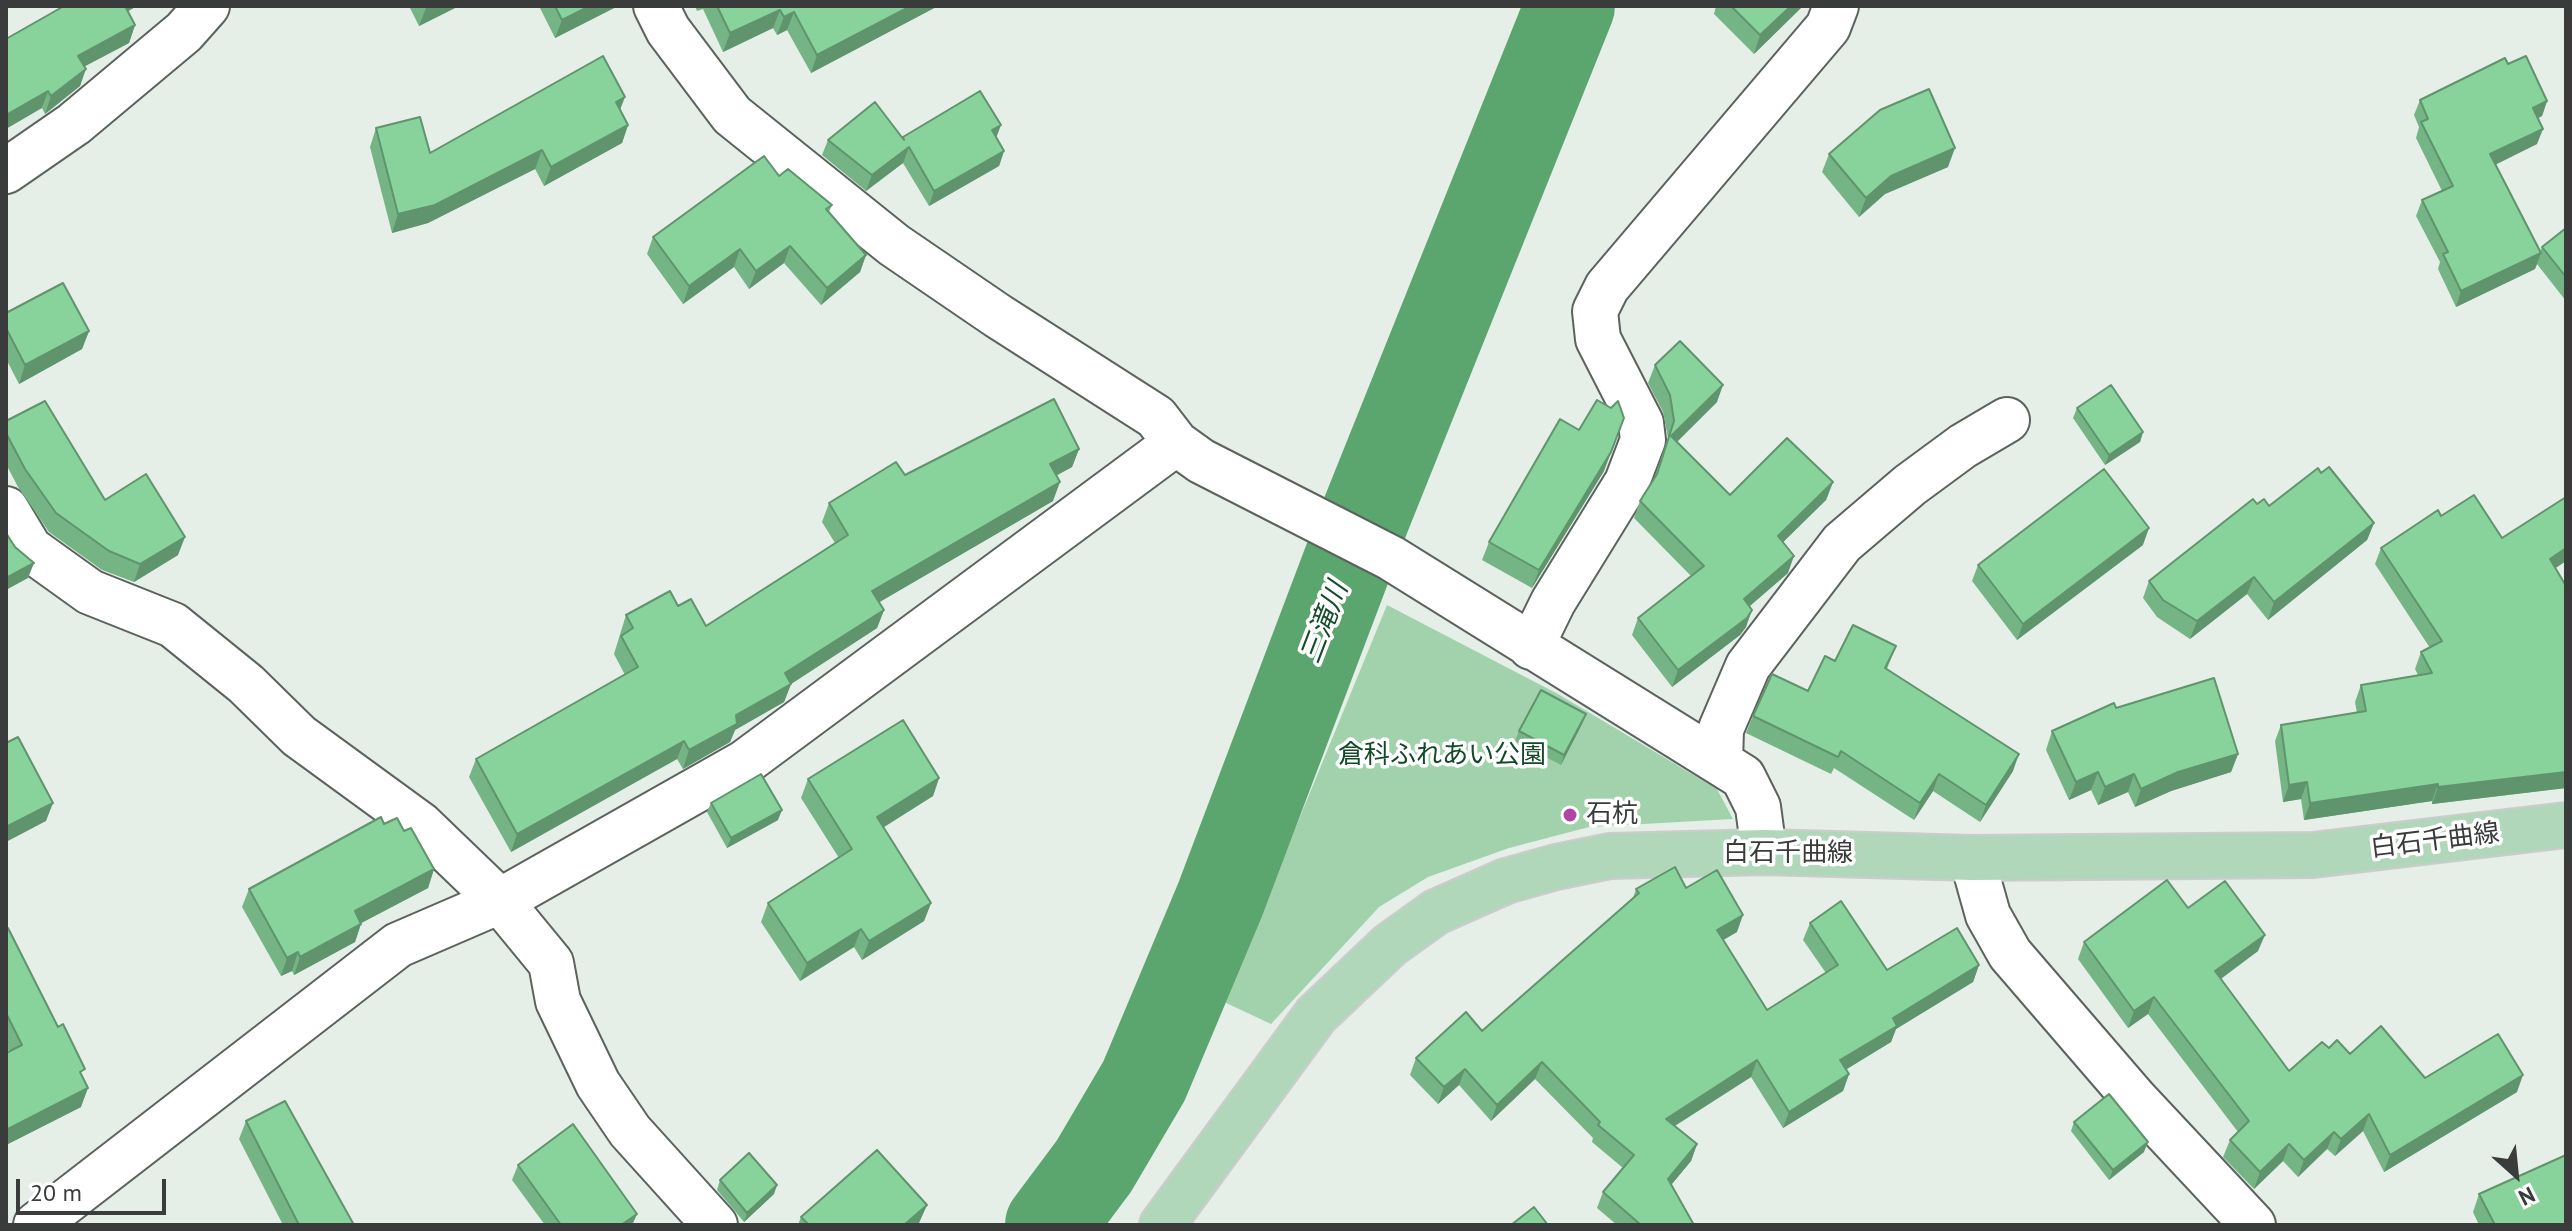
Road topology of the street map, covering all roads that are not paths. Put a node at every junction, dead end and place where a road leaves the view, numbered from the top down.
1 (207, 6) edge
2 (656, 6) edge
3 (1836, 6) edge
4 (6, 171) edge
5 (2007, 420) dead end
6 (1176, 443) junction
7 (6, 509) edge
8 (1531, 647) junction
9 (1720, 762) junction
10 (2566, 825) edge
11 (1764, 852) junction
12 (1972, 858) junction
13 (500, 901) junction
14 (44, 1223) edge
15 (715, 1225) edge
16 (1162, 1225) edge
17 (2253, 1225) edge

1 - 4 street
2 - 6 street
3 - 8 street
5 - 9 street
6 - 8 street
6 - 13 street
7 - 13 street
8 - 9 street
9 - 11 street
10 - 12 main road, 白石千曲線
11 - 12 main road, 白石千曲線
11 - 16 main road, 白石千曲線
12 - 17 street
13 - 14 street
13 - 15 street

